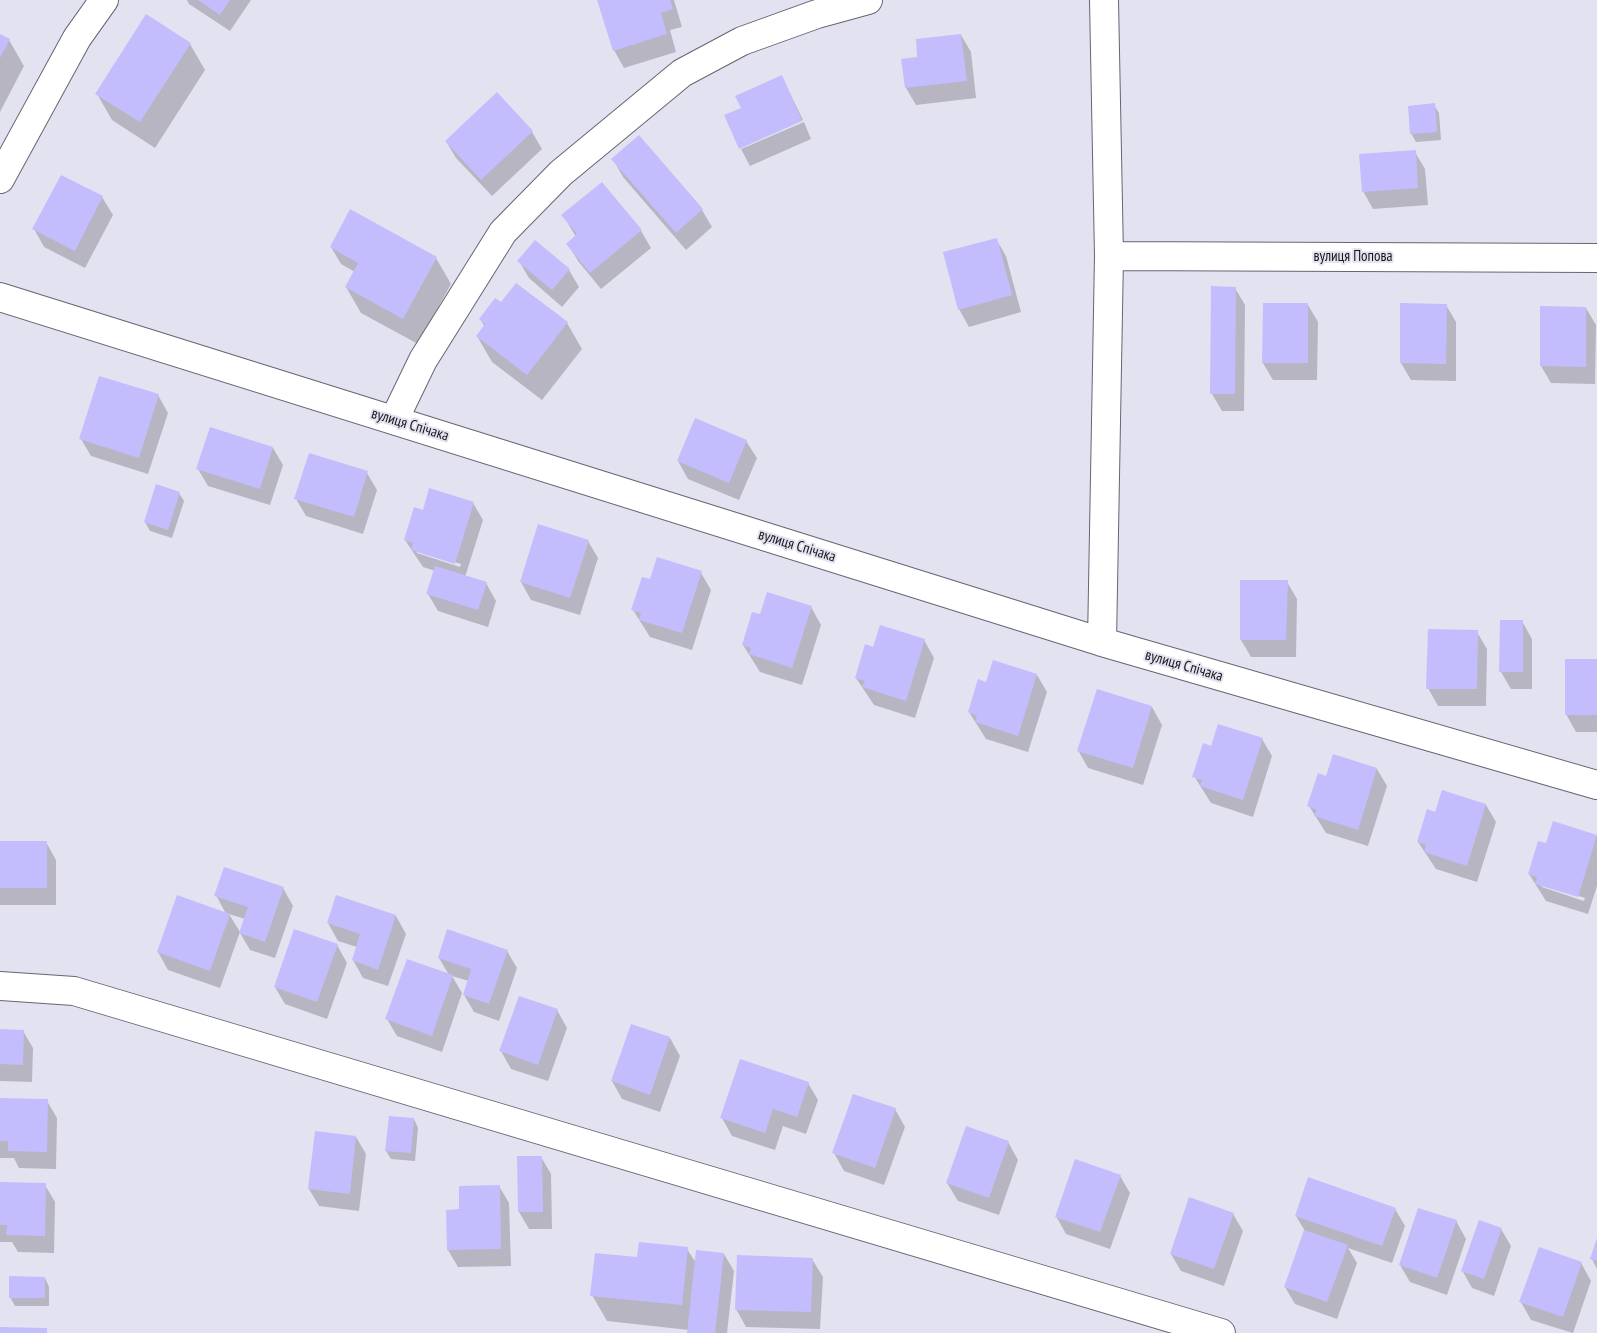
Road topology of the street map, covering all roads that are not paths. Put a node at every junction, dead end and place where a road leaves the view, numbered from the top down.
1 (104, 0) edge
2 (868, 0) edge
3 (1104, 0) edge
4 (0, 179) edge
5 (1109, 256) junction
6 (1597, 258) edge
7 (0, 297) edge
8 (394, 420) junction
9 (1102, 642) junction
10 (1564, 775) junction
11 (1597, 776) edge
12 (1597, 785) edge
13 (0, 986) edge
14 (1221, 1333) edge

1 - 4 street
2 - 8 street
3 - 5 street
5 - 6 street, вулиця Попова
5 - 9 street
7 - 8 street, вулиця Спічака
8 - 9 street, вулиця Спічака
9 - 10 street, вулиця Спічака
10 - 11 street
10 - 12 street, вулиця Спічака
13 - 14 street

